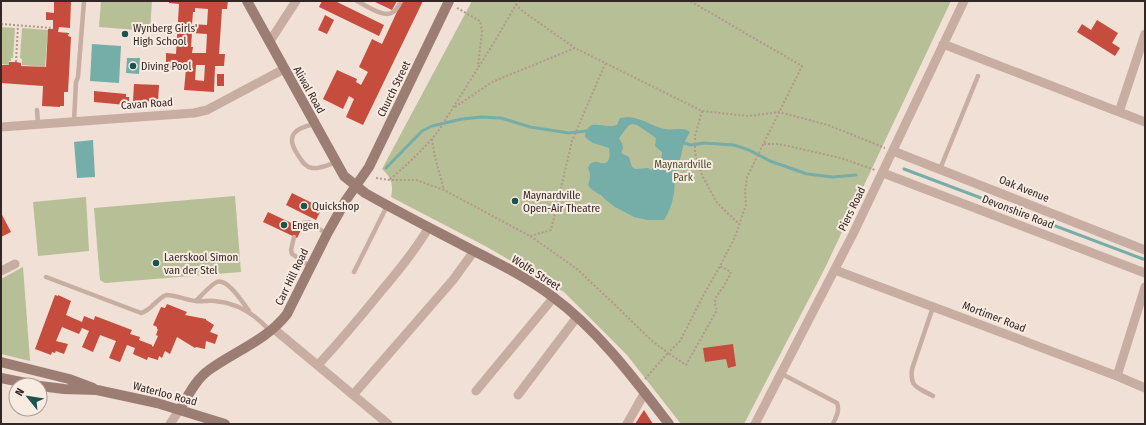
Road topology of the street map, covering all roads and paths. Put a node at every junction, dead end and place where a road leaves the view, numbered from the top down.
1 (84, 1) edge
2 (247, 1) edge
3 (296, 1) edge
4 (357, 1) edge
5 (401, 1) edge
6 (449, 1) edge
7 (690, 1) edge
8 (964, 1) edge
9 (517, 2) edge
10 (457, 8) dead end
11 (1, 24) edge
12 (18, 25) junction
13 (53, 28) dead end
14 (1145, 34) edge
15 (269, 41) junction
16 (943, 44) junction
17 (575, 48) junction
18 (16, 62) dead end
19 (605, 64) junction
20 (478, 68) junction
21 (284, 69) junction
22 (978, 76) dead end
23 (454, 108) junction
24 (37, 110) dead end
25 (702, 111) junction
26 (779, 112) junction
27 (1119, 112) junction
28 (74, 122) junction
29 (1145, 122) edge
30 (38, 124) junction
31 (315, 124) junction
32 (1, 127) edge
33 (432, 139) junction
34 (764, 144) junction
35 (890, 150) junction
36 (336, 162) junction
37 (940, 169) junction
38 (880, 171) junction
39 (376, 178) dead end
40 (390, 180) junction
41 (356, 186) junction
42 (444, 190) junction
43 (387, 206) junction
44 (739, 224) junction
45 (299, 227) dead end
46 (429, 227) junction
47 (327, 234) junction
48 (530, 236) junction
49 (294, 237) dead end
50 (1145, 250) edge
51 (474, 251) junction
52 (15, 264) dead end
53 (720, 266) junction
54 (311, 267) junction
55 (835, 270) junction
56 (1, 271) edge
57 (354, 272) dead end
58 (1145, 273) edge
59 (46, 276) dead end
60 (1145, 287) edge
61 (554, 297) junction
62 (196, 301) junction
63 (933, 306) junction
64 (251, 314) junction
65 (577, 317) junction
66 (273, 330) junction
67 (668, 353) junction
68 (1, 362) edge
69 (318, 365) junction
70 (782, 374) junction
71 (1117, 376) junction
72 (644, 380) dead end
73 (48, 387) edge
74 (1145, 388) edge
75 (97, 390) junction
76 (476, 391) dead end
77 (644, 392) junction
78 (353, 395) junction
79 (518, 395) dead end
80 (933, 396) dead end
81 (180, 409) junction
82 (170, 424) edge
83 (225, 424) edge
84 (388, 424) edge
85 (627, 424) edge
86 (669, 424) edge
87 (755, 424) edge
88 (833, 424) edge

1 - 28 lane
2 - 15 street, Aliwal Road
3 - 15 street
4 - 5 lane
6 - 41 street, Church Street
7 - 26 path
8 - 16 street, Piers Road
9 - 17 path
9 - 20 path
10 - 20 path
11 - 12 path
12 - 13 path
12 - 18 path
14 - 27 street
15 - 21 street, Aliwal Road
16 - 27 street
16 - 35 street, Piers Road
17 - 19 path
17 - 23 path
19 - 25 path
19 - 48 path
20 - 23 path
21 - 28 street, Cavan Road
21 - 31 street, Aliwal Road
22 - 37 lane
23 - 33 path
24 - 30 lane
25 - 26 path
25 - 44 path
26 - 34 path
26 - 35 path
27 - 29 street
28 - 30 street, Cavan Road
30 - 32 street, Cavan Road
31 - 36 street, Aliwal Road
31 - 36 lane
33 - 40 path
33 - 42 path
34 - 38 path
34 - 44 path
35 - 37 street, Oak Avenue
35 - 38 street, Piers Road
36 - 41 street, Aliwal Road
37 - 50 street, Oak Avenue
38 - 55 street, Piers Road
38 - 58 street, Devonshire Road
39 - 40 path
40 - 42 path
41 - 43 street, Wolfe Street
41 - 47 street, Carr Hill Road
42 - 48 path
43 - 46 street, Wolfe Street
43 - 57 lane
44 - 53 path
45 - 47 lane
46 - 51 street, Wolfe Street
46 - 69 street
47 - 54 street, Carr Hill Road
48 - 67 path
49 - 54 lane
51 - 61 street, Wolfe Street
51 - 78 street
52 - 56 street
53 - 67 path
53 - 67 path
54 - 66 street, Carr Hill Road
55 - 63 street, Mortimer Road
55 - 70 street, Piers Road
59 - 62 lane
60 - 71 street
61 - 65 street, Wolfe Street
61 - 76 street
62 - 64 lane
62 - 64 lane
63 - 71 street, Mortimer Road
63 - 80 lane
64 - 66 lane
65 - 77 street, Wolfe Street
65 - 79 street
66 - 69 street
66 - 81 street, Carr Hill Road
67 - 72 path
68 - 75 street, Waterloo Road
69 - 78 street
70 - 87 street, Piers Road
70 - 88 lane
71 - 74 street, Mortimer Road
73 - 75 street, Waterloo Road
75 - 81 street, Waterloo Road
77 - 85 street
77 - 86 street, Wolfe Street
78 - 84 street
81 - 82 street
81 - 83 street, Waterloo Road

